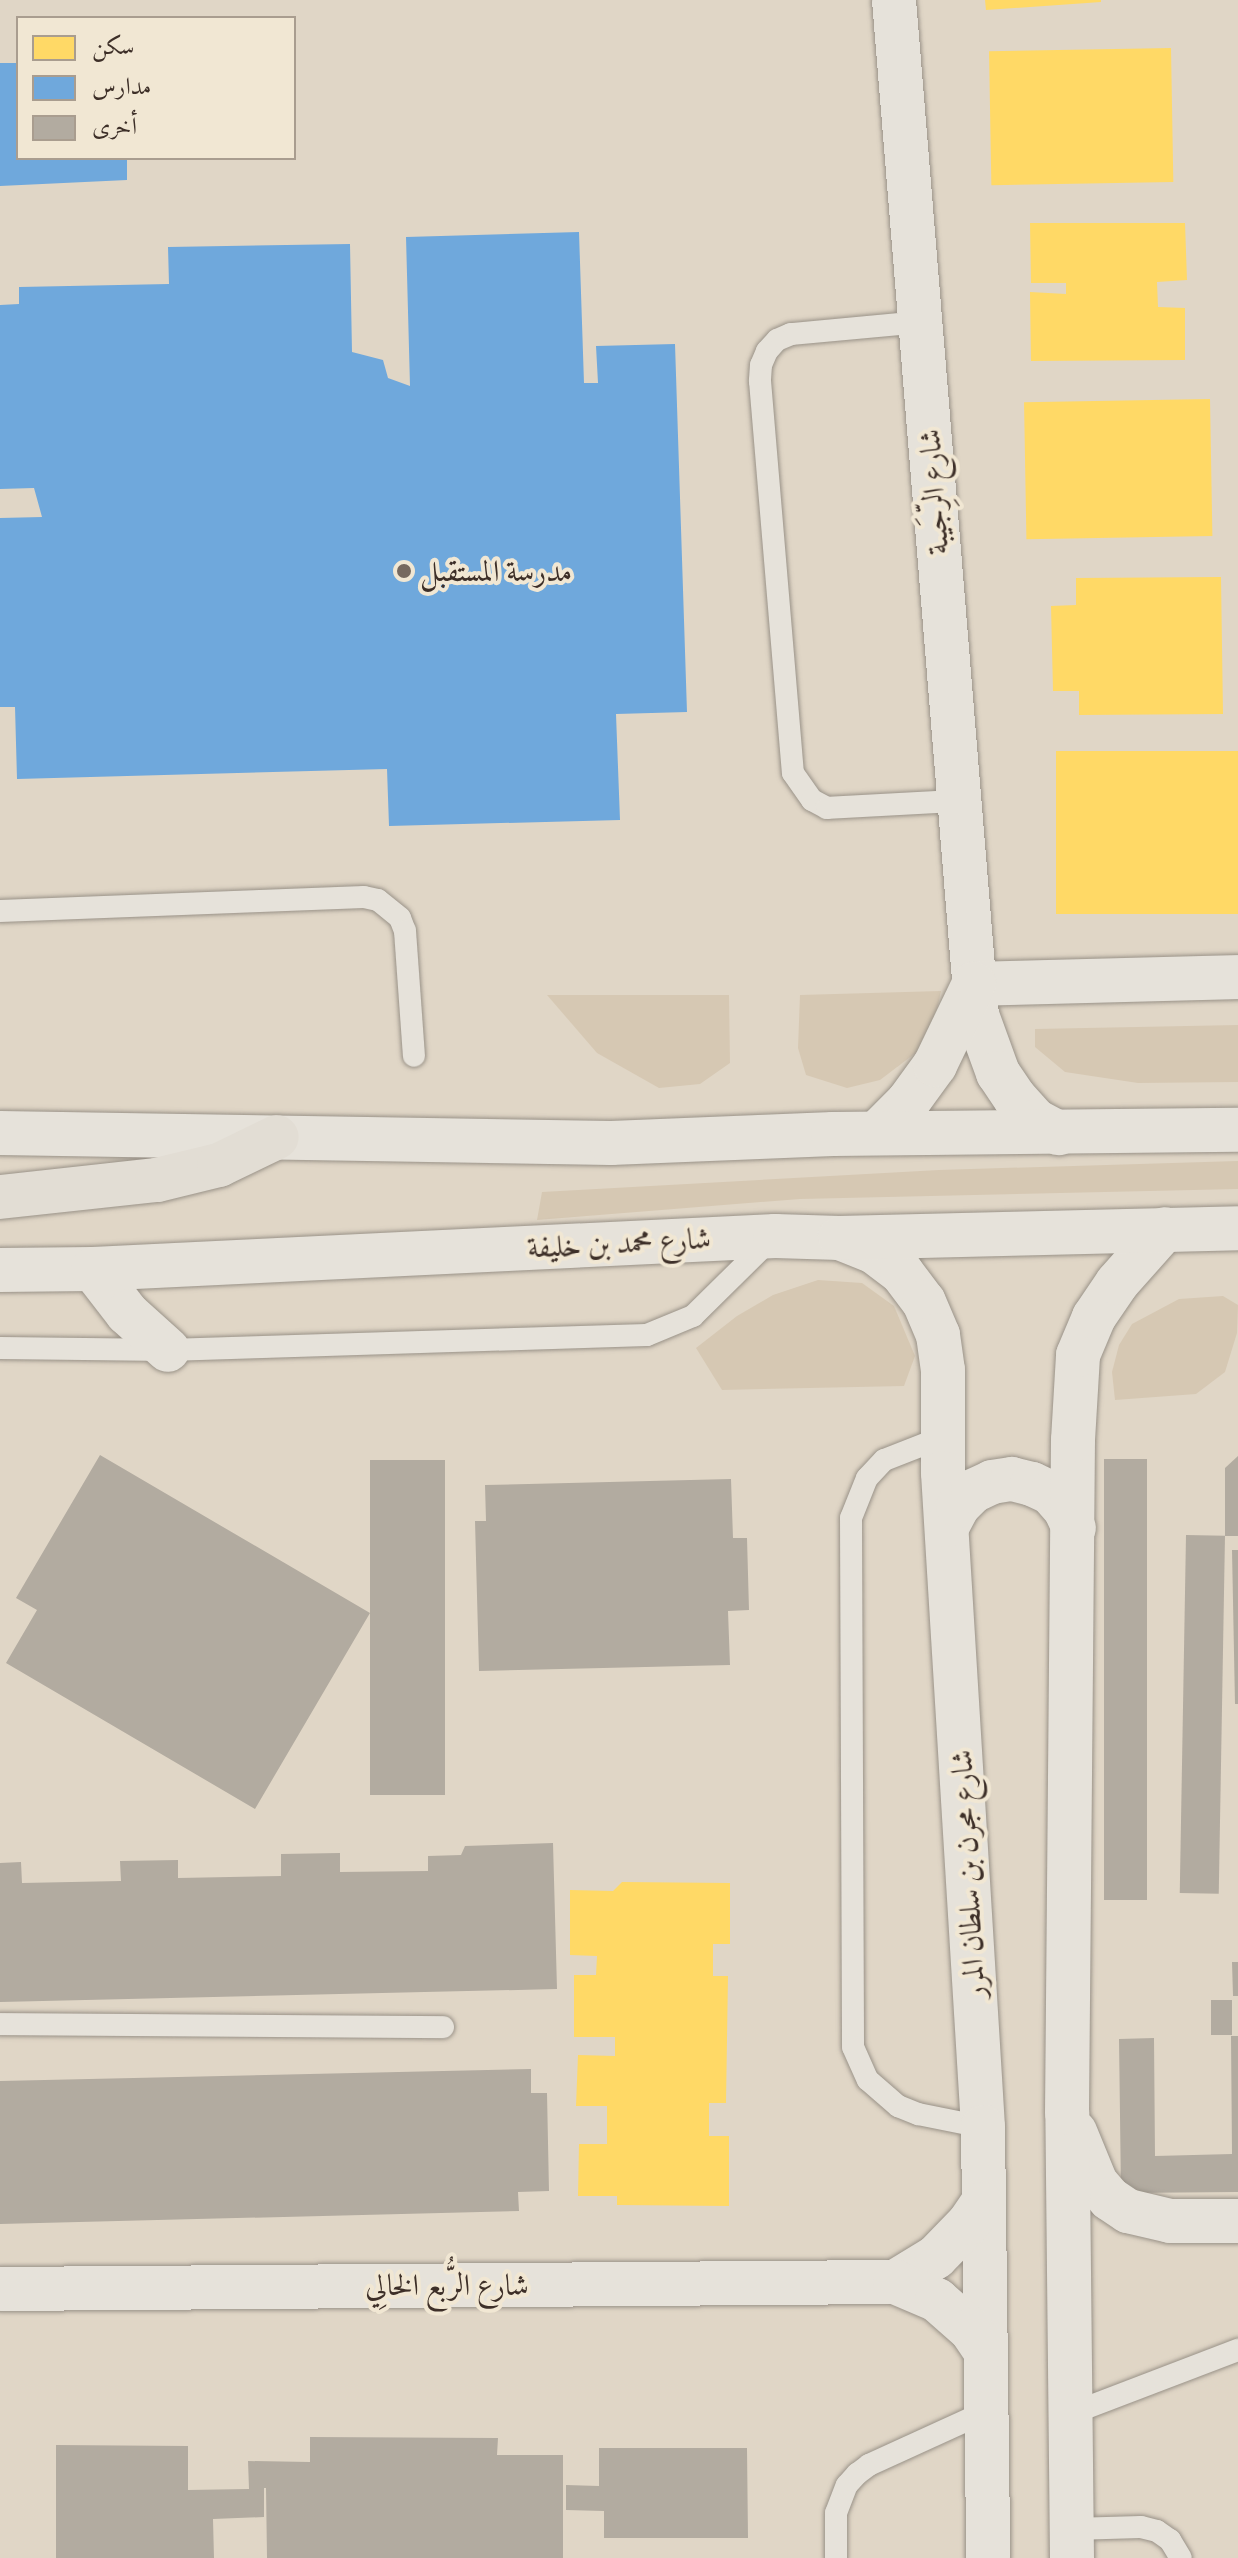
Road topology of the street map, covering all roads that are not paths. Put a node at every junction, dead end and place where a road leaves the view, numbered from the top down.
1 (894, 0) edge
2 (921, 322) junction
3 (958, 801) junction
4 (0, 911) edge
5 (1238, 977) edge
6 (974, 984) junction
7 (414, 1056) dead end
8 (1238, 1130) edge
9 (0, 1133) edge
10 (877, 1133) junction
11 (1059, 1133) junction
12 (277, 1137) junction
13 (0, 1197) edge
14 (1238, 1228) edge
15 (1165, 1229) junction
16 (775, 1236) junction
17 (840, 1238) junction
18 (93, 1269) junction
19 (0, 1270) edge
20 (0, 1348) edge
21 (168, 1350) junction
22 (943, 1437) junction
23 (948, 1525) junction
24 (1074, 1528) junction
25 (0, 2024) edge
26 (443, 2027) dead end
27 (1067, 2113) junction
28 (983, 2127) junction
29 (982, 2204) junction
30 (1238, 2221) edge
31 (895, 2282) junction
32 (0, 2289) edge
33 (984, 2349) junction
34 (1238, 2350) edge
35 (985, 2412) junction
36 (1070, 2414) junction
37 (1072, 2544) edge
38 (836, 2558) edge
39 (988, 2558) edge
40 (1181, 2558) edge

1 - 2 street, شارع الرِّجَيبة
2 - 3 street, شارع الرِّجَيبة
2 - 3 lane
3 - 6 street, شارع الرِّجَيبة
4 - 7 lane
5 - 6 street
6 - 10 street
6 - 11 street, شارع الرِّجَيبة
8 - 11 street
9 - 12 street
10 - 11 street
10 - 12 street
12 - 13 main road
14 - 15 street, شارع محمد بن خليفة
15 - 17 street, شارع محمد بن خليفة
15 - 24 street
16 - 17 street, شارع محمد بن خليفة
16 - 18 street, شارع محمد بن خليفة
16 - 21 lane
17 - 22 street, شارع مجرن بن سلطان المرر
18 - 19 street, شارع محمد بن خليفة
18 - 21 street
20 - 21 lane
22 - 23 street, شارع مجرن بن سلطان المرر
22 - 28 lane
23 - 24 street
23 - 28 street, شارع مجرن بن سلطان المرر
24 - 27 street
25 - 26 lane
27 - 30 street
27 - 36 street
28 - 29 street, شارع مجرن بن سلطان المرر
29 - 31 street
29 - 33 street, شارع مجرن بن سلطان المرر
31 - 32 street, شارع الرُّبع الخالِي
31 - 33 street, شارع الرُّبع الخالِي
33 - 35 street, شارع مجرن بن سلطان المرر
34 - 36 lane
35 - 38 lane
35 - 39 street, شارع مجرن بن سلطان المرر
36 - 37 street
37 - 40 lane

